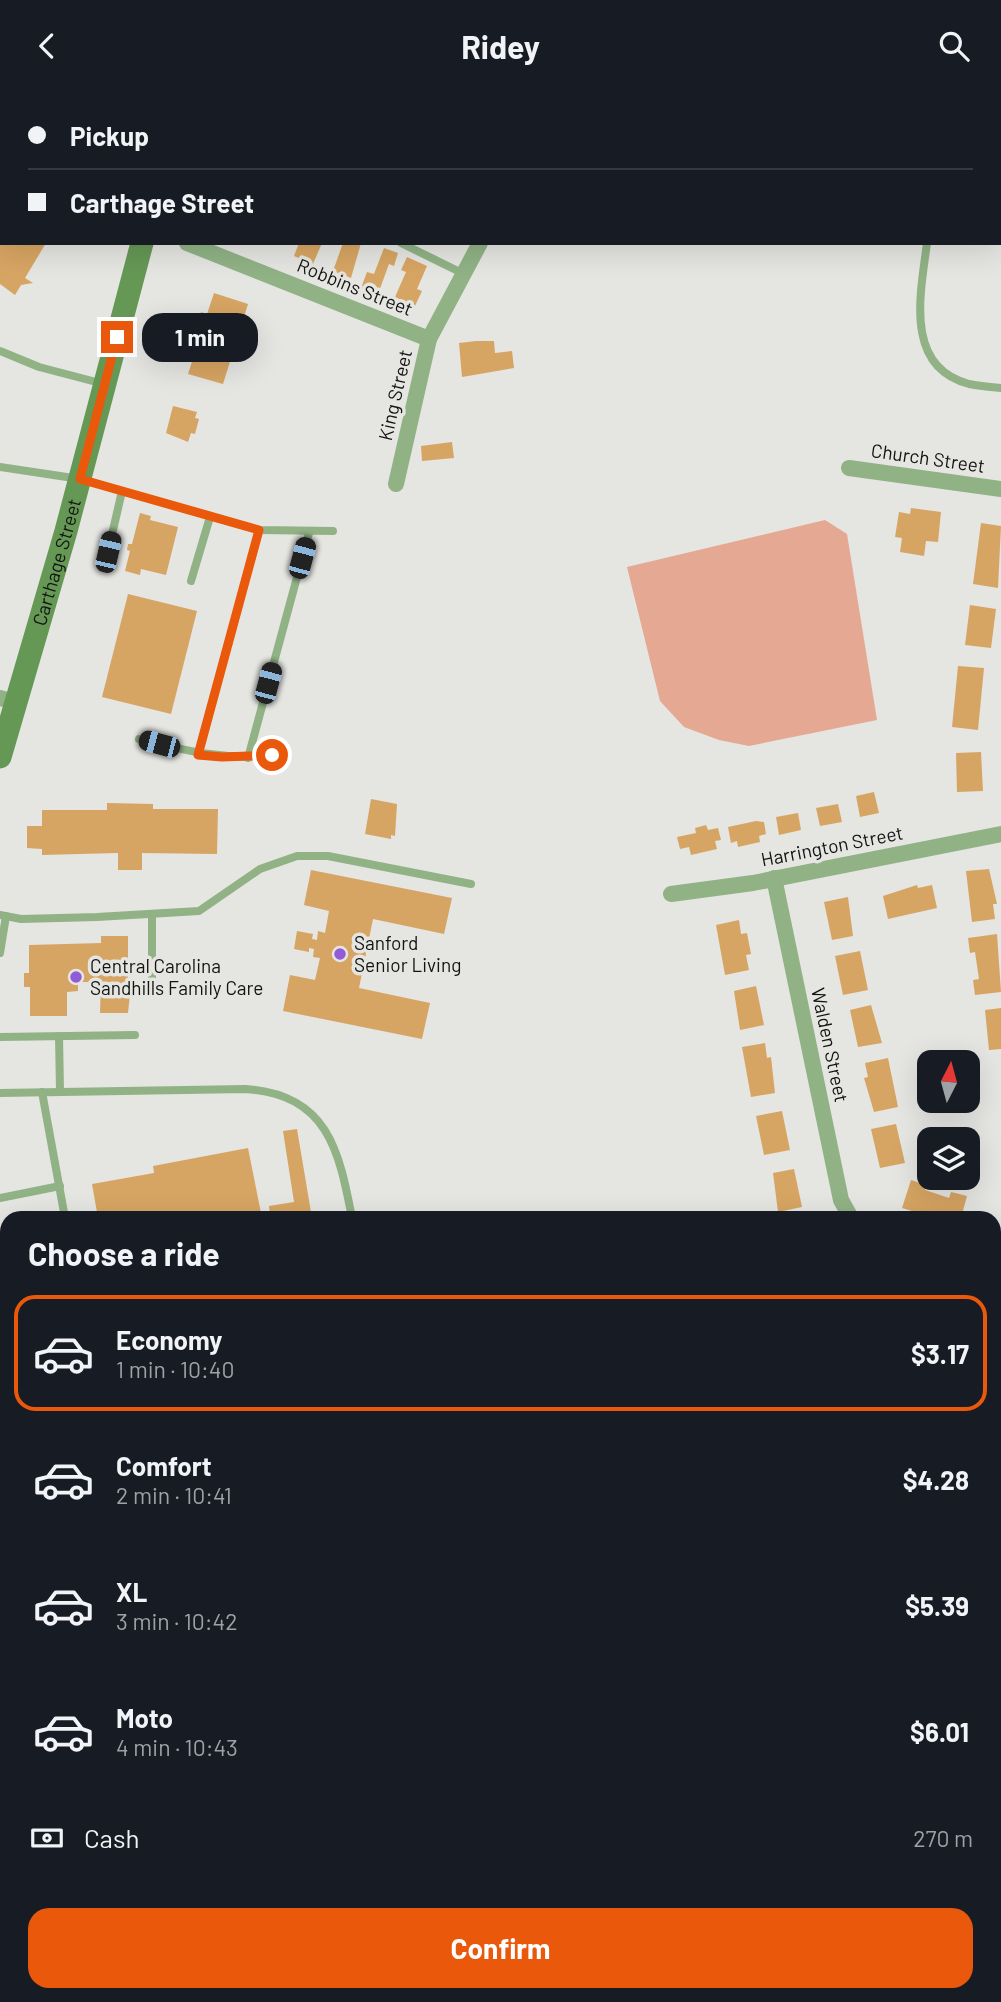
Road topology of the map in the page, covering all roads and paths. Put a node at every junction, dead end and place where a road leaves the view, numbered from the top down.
1 (141, 245) edge
2 (192, 245) edge
3 (405, 245) edge
4 (479, 245) edge
5 (927, 245) edge
6 (464, 274) junction
7 (429, 339) junction
8 (0, 351) edge
9 (105, 384) junction
10 (1001, 388) edge
11 (0, 467) edge
12 (849, 468) dead end
13 (80, 479) junction
14 (396, 484) dead end
15 (1001, 489) edge
16 (121, 491) junction
17 (210, 517) junction
18 (259, 530) junction
19 (333, 531) dead end
20 (309, 533) junction
21 (108, 552) dead end
22 (191, 581) dead end
23 (7, 709) edge
24 (139, 739) dead end
25 (198, 755) junction
26 (272, 755) dead end
27 (0, 757) edge
28 (248, 758) junction
29 (1001, 834) edge
30 (774, 878) junction
31 (471, 884) dead end
32 (671, 894) dead end
33 (152, 914) junction
34 (3, 916) edge
35 (0, 953) edge
36 (152, 988) dead end
37 (135, 1035) dead end
38 (59, 1036) junction
39 (0, 1037) edge
40 (60, 1091) junction
41 (42, 1092) junction
42 (0, 1093) edge
43 (60, 1186) junction
44 (0, 1198) edge
45 (64, 1211) edge
46 (351, 1211) edge
47 (847, 1211) edge

1 - 9 main road, Carthage Street
2 - 7 street, Robbins Street
3 - 6 lane
4 - 6 street, King Street
5 - 10 lane
6 - 7 street, King Street
7 - 14 street, King Street
8 - 9 lane
9 - 13 main road, Carthage Street
11 - 13 lane
12 - 15 street, Church Street
13 - 16 lane
13 - 23 main road, Carthage Street
16 - 17 lane
16 - 21 lane
17 - 18 lane
17 - 22 lane
18 - 20 lane
18 - 25 lane
19 - 20 lane
20 - 28 lane
23 - 27 main road, Carthage Street
24 - 25 lane
25 - 28 lane
26 - 28 lane
29 - 30 street, Harrington Street
30 - 32 street, Harrington Street
30 - 47 street, Walden Street
31 - 33 lane
33 - 34 lane
33 - 36 lane
34 - 35 lane
37 - 38 lane
38 - 39 lane
38 - 40 lane
40 - 41 lane
40 - 46 lane
41 - 42 lane
41 - 43 lane
43 - 44 lane
43 - 45 lane

